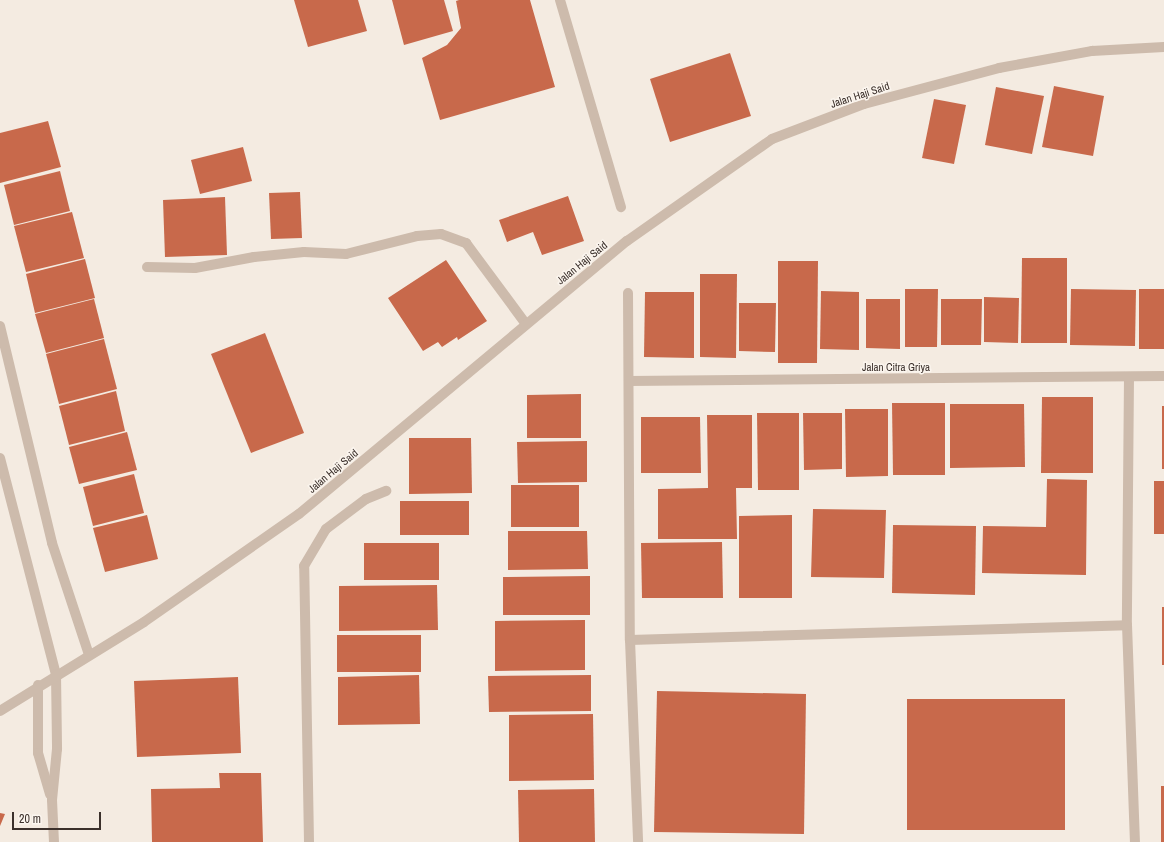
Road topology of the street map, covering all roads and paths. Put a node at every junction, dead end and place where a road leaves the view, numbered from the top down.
1 (560, 0) edge
2 (1164, 47) edge
3 (621, 207) dead end
4 (148, 266) dead end
5 (628, 294) dead end
6 (526, 324) junction
7 (0, 326) edge
8 (1164, 376) edge
9 (1129, 377) junction
10 (629, 381) junction
11 (0, 458) edge
12 (386, 491) dead end
13 (1127, 625) junction
14 (630, 640) junction
15 (88, 655) junction
16 (56, 674) junction
17 (38, 686) junction
18 (0, 712) edge
19 (52, 800) junction
20 (54, 842) edge
21 (309, 842) edge
22 (638, 842) edge
23 (1135, 842) edge

1 - 3 street
2 - 6 street, Jalan Haji Said
4 - 6 street
5 - 10 street
6 - 15 street, Jalan Haji Said
7 - 15 street
8 - 9 street, Jalan Citra Griya
9 - 10 street, Jalan Citra Griya
9 - 13 street
10 - 14 street
11 - 16 street
12 - 21 street
13 - 14 street
13 - 23 street
14 - 22 street
15 - 16 street, Jalan Haji Said
16 - 17 street, Jalan Haji Said
16 - 19 street
17 - 18 street, Jalan Haji Said
17 - 19 street
19 - 20 street

